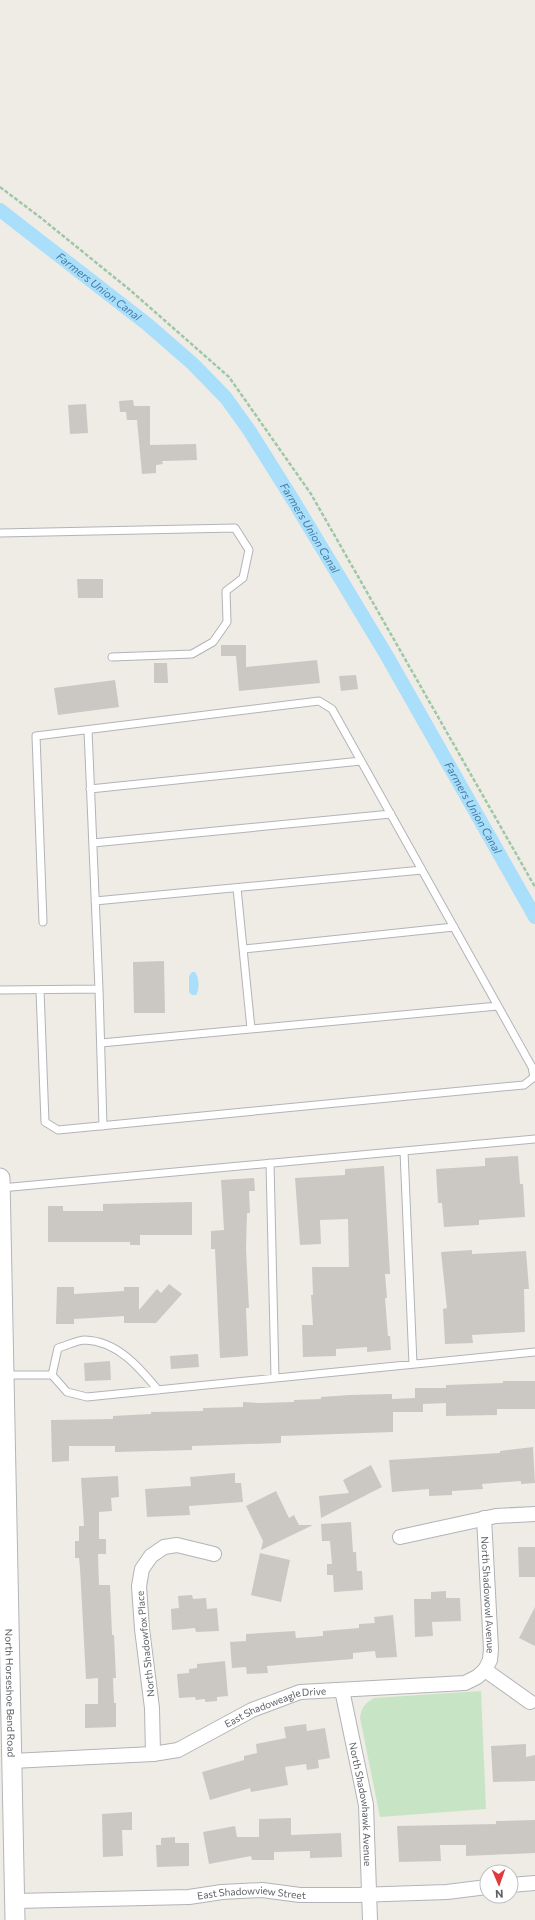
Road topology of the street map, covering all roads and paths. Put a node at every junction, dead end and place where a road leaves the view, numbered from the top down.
1 (0, 187) edge
2 (0, 533) edge
3 (112, 657) dead end
4 (88, 730) junction
5 (361, 761) junction
6 (90, 789) junction
7 (391, 814) junction
8 (93, 843) junction
9 (422, 870) junction
10 (535, 887) edge
11 (237, 888) junction
12 (96, 901) junction
13 (43, 922) dead end
14 (454, 927) junction
15 (244, 950) junction
16 (99, 989) junction
17 (0, 990) edge
18 (40, 990) junction
19 (498, 1006) junction
20 (251, 1029) junction
21 (101, 1043) junction
22 (102, 1126) junction
23 (535, 1139) edge
24 (404, 1151) junction
25 (270, 1163) junction
26 (0, 1178) edge
27 (0, 1188) edge
28 (1, 1281) edge
29 (535, 1352) edge
30 (413, 1364) junction
31 (5, 1375) junction
32 (52, 1375) junction
33 (275, 1378) junction
34 (158, 1390) junction
35 (535, 1514) edge
36 (484, 1518) junction
37 (400, 1537) dead end
38 (214, 1554) dead end
39 (485, 1670) junction
40 (342, 1690) junction
41 (530, 1702) dead end
42 (153, 1754) junction
43 (12, 1760) junction
44 (535, 1884) edge
45 (519, 1885) edge
46 (479, 1888) edge
47 (369, 1895) junction
48 (15, 1901) junction
49 (15, 1920) edge
50 (370, 1920) edge

1 - 10 path
2 - 3 lane
4 - 5 lane
4 - 6 lane
4 - 13 lane
5 - 6 lane
5 - 7 lane
6 - 8 lane
7 - 8 lane
7 - 9 lane
8 - 12 lane
9 - 11 lane
9 - 14 lane
11 - 12 lane
11 - 15 lane
12 - 16 lane
14 - 15 lane
14 - 19 lane
15 - 20 lane
16 - 18 lane
16 - 21 lane
17 - 18 lane
18 - 22 lane
19 - 20 lane
19 - 22 lane
20 - 21 lane
21 - 22 lane
23 - 24 lane
24 - 25 lane
24 - 30 lane
25 - 27 lane
25 - 33 lane
26 - 27 street, North Horseshoe Bend Road
27 - 28 street, North Horseshoe Bend Road
28 - 31 street, North Horseshoe Bend Road
29 - 30 lane
30 - 33 lane
31 - 32 lane
31 - 43 street, North Horseshoe Bend Road
32 - 34 lane
32 - 34 lane
33 - 34 lane
35 - 36 street
36 - 37 street
36 - 39 street, North Shadowowl Avenue
38 - 42 street, North Shadowfox Place
39 - 40 street, East Shadoweagle Drive
39 - 41 street
40 - 42 street, East Shadoweagle Drive
40 - 47 street, North Shadowhawk Avenue
42 - 43 street, East Shadoweagle Drive
43 - 48 street, North Horseshoe Bend Road
44 - 45 street
46 - 47 street, East Shadowview Street
47 - 48 street, East Shadowview Street
47 - 50 street, North Shadowhawk Avenue
48 - 49 street, North Horseshoe Bend Road

